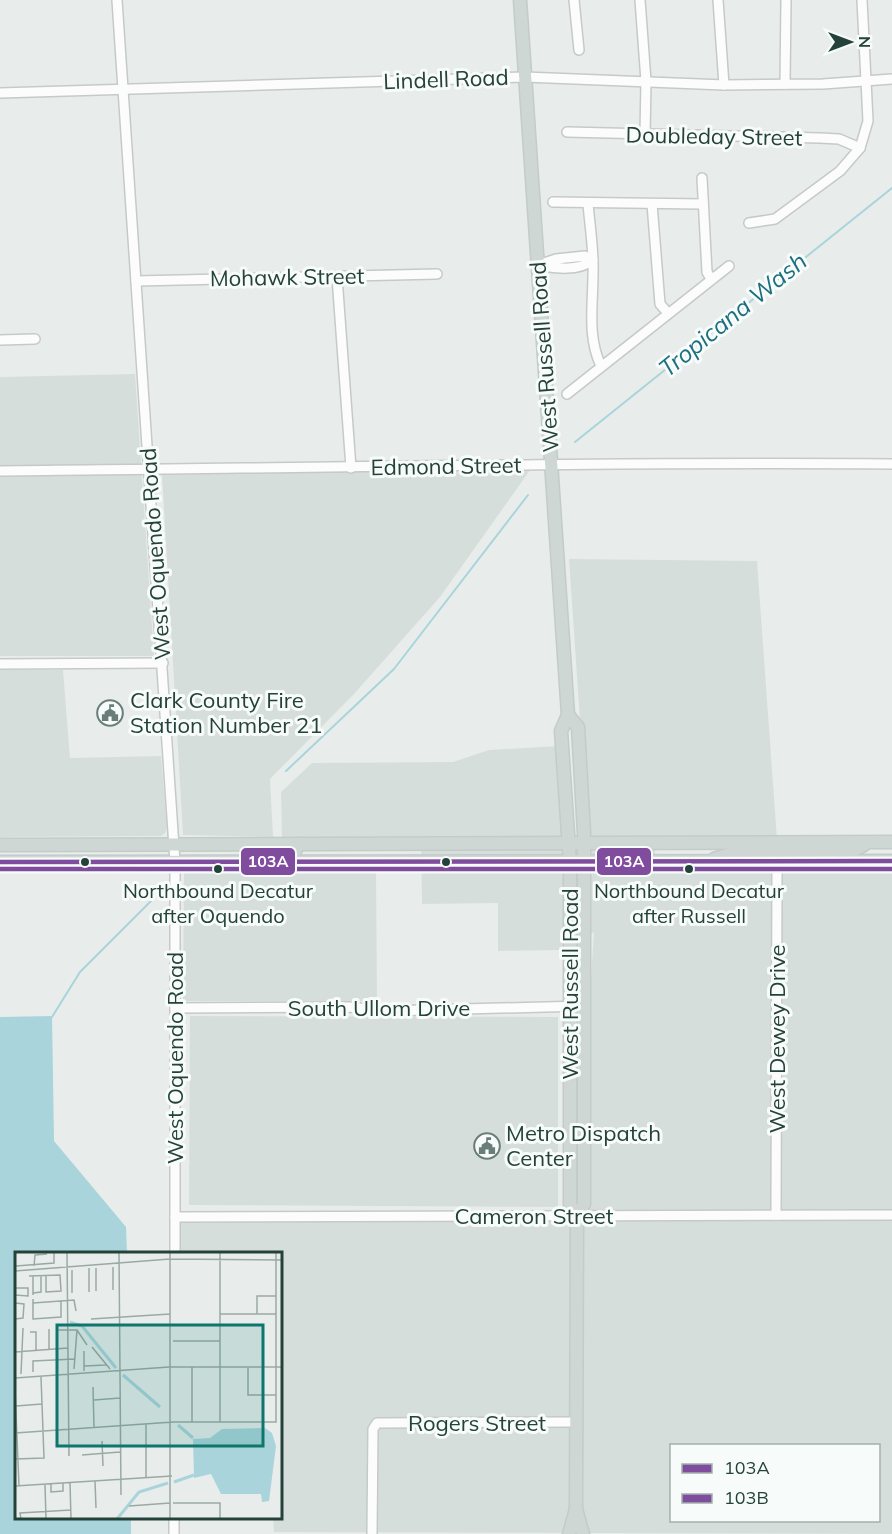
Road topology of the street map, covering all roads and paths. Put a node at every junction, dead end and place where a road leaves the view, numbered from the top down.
1 (117, 0) edge
2 (520, 0) edge
3 (574, 0) edge
4 (640, 0) edge
5 (718, 0) edge
6 (786, 0) edge
7 (862, 0) edge
8 (579, 50) dead end
9 (525, 77) junction
10 (892, 79) edge
11 (867, 80) junction
12 (646, 81) junction
13 (785, 84) junction
14 (724, 85) junction
15 (124, 90) junction
16 (0, 93) edge
17 (567, 132) dead end
18 (645, 135) junction
19 (860, 148) junction
20 (702, 178) dead end
21 (553, 202) dead end
22 (588, 204) junction
23 (652, 204) junction
24 (702, 204) junction
25 (749, 223) dead end
26 (592, 260) junction
27 (538, 265) junction
28 (729, 266) dead end
29 (437, 274) dead end
30 (337, 277) junction
31 (711, 279) junction
32 (136, 281) junction
33 (667, 312) junction
34 (35, 339) dead end
35 (0, 340) edge
36 (601, 366) junction
37 (567, 394) dead end
38 (551, 464) junction
39 (892, 464) edge
40 (351, 468) junction
41 (150, 470) junction
42 (0, 471) edge
43 (163, 663) junction
44 (0, 664) edge
45 (568, 715) junction
46 (892, 842) edge
47 (569, 843) junction
48 (584, 843) junction
49 (789, 843) junction
50 (868, 843) junction
51 (0, 844) edge
52 (174, 844) junction
53 (299, 844) junction
54 (892, 861) edge
55 (0, 862) edge
56 (175, 862) junction
57 (264, 862) junction
58 (584, 862) junction
59 (777, 862) junction
60 (570, 863) junction
61 (704, 863) junction
62 (583, 1006) junction
63 (175, 1008) junction
64 (569, 1009) junction
65 (776, 1215) junction
66 (892, 1215) edge
67 (175, 1216) junction
68 (577, 1216) junction
69 (175, 1252) edge
70 (576, 1422) junction
71 (576, 1509) junction
72 (372, 1534) edge
73 (569, 1534) edge
74 (583, 1534) edge

1 - 15 street, West Oquendo Road
2 - 9 main road, West Russell Road
3 - 8 street
4 - 12 street
5 - 14 street
6 - 13 street
7 - 11 street
9 - 12 street, Lindell Road
9 - 15 street, Lindell Road
9 - 27 main road, West Russell Road
10 - 11 street, Lindell Road
11 - 13 street, Lindell Road
11 - 19 street
12 - 14 street, Lindell Road
12 - 18 street
13 - 14 street, Lindell Road
15 - 16 street, Lindell Road
15 - 32 street, West Oquendo Road
17 - 18 street, Doubleday Street
18 - 19 street, Doubleday Street
19 - 25 street
20 - 24 street
21 - 22 street
22 - 23 street
22 - 26 street
23 - 24 street
23 - 33 street
24 - 31 street
26 - 27 street
26 - 36 street
27 - 38 main road, West Russell Road
28 - 31 street
29 - 30 street, Mohawk Street
30 - 32 street, Mohawk Street
30 - 40 street
31 - 33 street
32 - 41 street, West Oquendo Road
33 - 36 street
34 - 35 street
36 - 37 street
38 - 39 street, Edmond Street
38 - 40 street, Edmond Street
38 - 45 main road, West Russell Road
40 - 41 street, Edmond Street
41 - 42 street, Edmond Street
41 - 43 street, West Oquendo Road
43 - 44 street
43 - 52 street, West Oquendo Road
45 - 47 main road, West Russell Road
45 - 48 main road, West Russell Road
46 - 50 main road
47 - 48 main road
47 - 53 main road
47 - 60 main road, West Russell Road
48 - 49 main road
48 - 58 main road, West Russell Road
49 - 50 main road
49 - 61 main road
50 - 59 main road
51 - 52 main road
52 - 53 main road
52 - 56 street, West Oquendo Road
53 - 57 main road
54 - 59 main road
55 - 56 main road
56 - 57 main road
56 - 63 street, West Oquendo Road
57 - 60 main road
58 - 60 main road
58 - 61 main road
58 - 62 main road, West Russell Road
59 - 61 main road
59 - 65 street, West Dewey Drive
60 - 64 main road, West Russell Road
62 - 64 street, South Ullom Drive
62 - 68 main road, West Russell Road
63 - 64 street, South Ullom Drive
63 - 67 street, West Oquendo Road
64 - 68 main road, West Russell Road
65 - 66 street, Cameron Street
65 - 68 street, Cameron Street
67 - 68 street, Cameron Street
67 - 69 street, West Oquendo Road
68 - 70 main road, West Russell Road
70 - 71 main road, West Russell Road
70 - 72 street, Rogers Street
71 - 73 main road, West Russell Road
71 - 74 main road, West Russell Road

